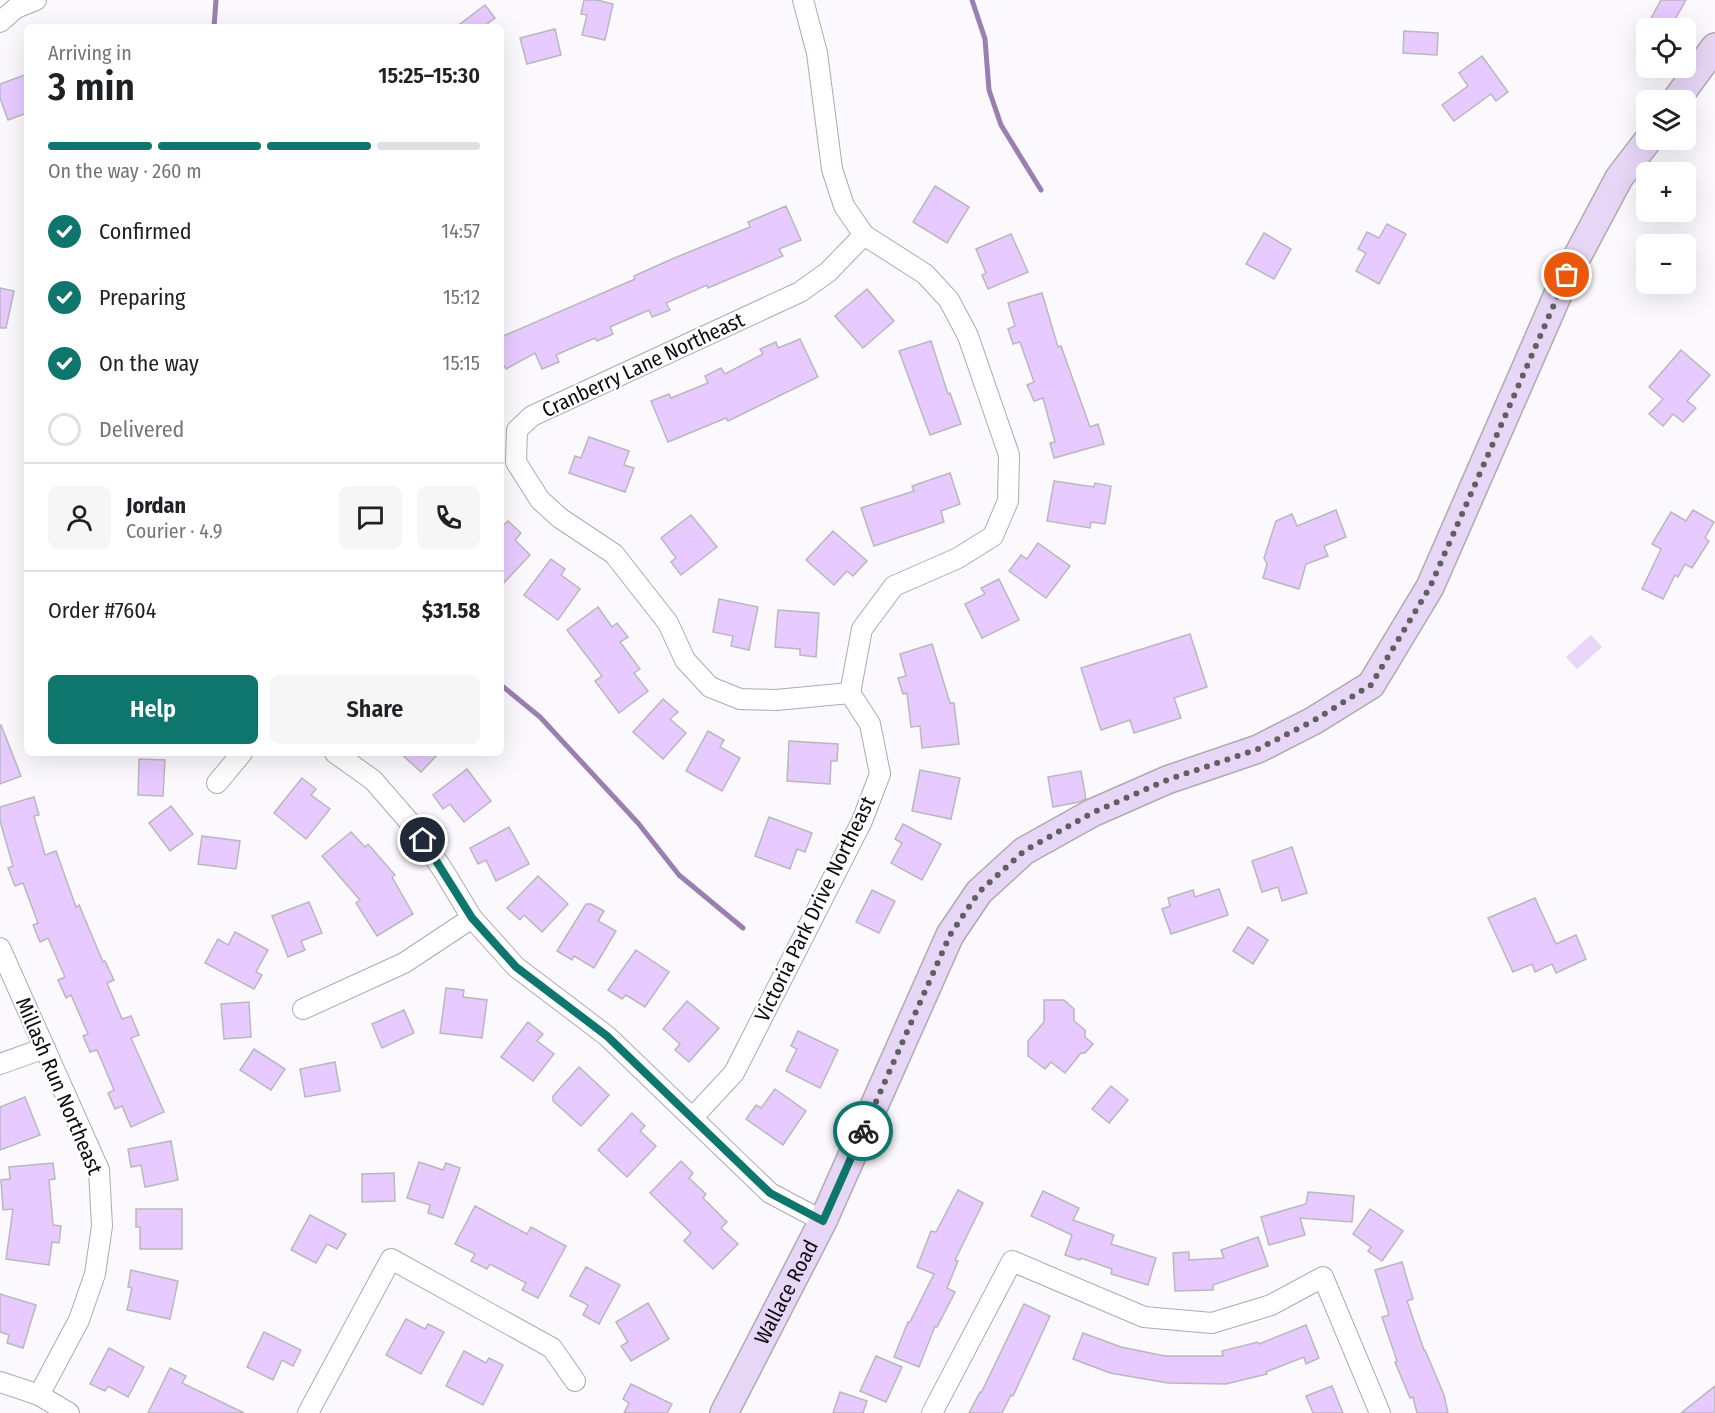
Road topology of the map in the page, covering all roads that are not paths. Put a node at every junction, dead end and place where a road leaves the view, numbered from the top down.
1 (36, 0) edge
2 (803, 0) edge
3 (0, 22) edge
4 (1715, 47) edge
5 (1683, 90) edge
6 (1640, 150) edge
7 (864, 234) junction
8 (850, 693) junction
9 (240, 756) edge
10 (339, 756) edge
11 (217, 783) dead end
12 (472, 918) junction
13 (0, 948) edge
14 (303, 1009) dead end
15 (45, 1048) junction
16 (0, 1064) edge
17 (692, 1118) junction
18 (823, 1221) junction
19 (575, 1381) dead end
20 (0, 1382) edge
21 (39, 1395) junction
22 (69, 1413) edge
23 (308, 1413) edge
24 (724, 1413) edge
25 (932, 1413) edge
26 (1380, 1413) edge

1 - 3 street
2 - 7 street
4 - 5 street
6 - 18 street, Wallace Road
7 - 8 street
7 - 8 street, Cranberry Lane Northeast
8 - 17 street, Victoria Park Drive Northeast
9 - 11 street
10 - 12 street
12 - 14 street
12 - 17 street
13 - 15 street, Millash Run Northeast
15 - 16 street
15 - 21 street, Millash Run Northeast
17 - 18 street
18 - 24 street, Wallace Road
19 - 23 street
20 - 21 street
21 - 22 street
25 - 26 street

